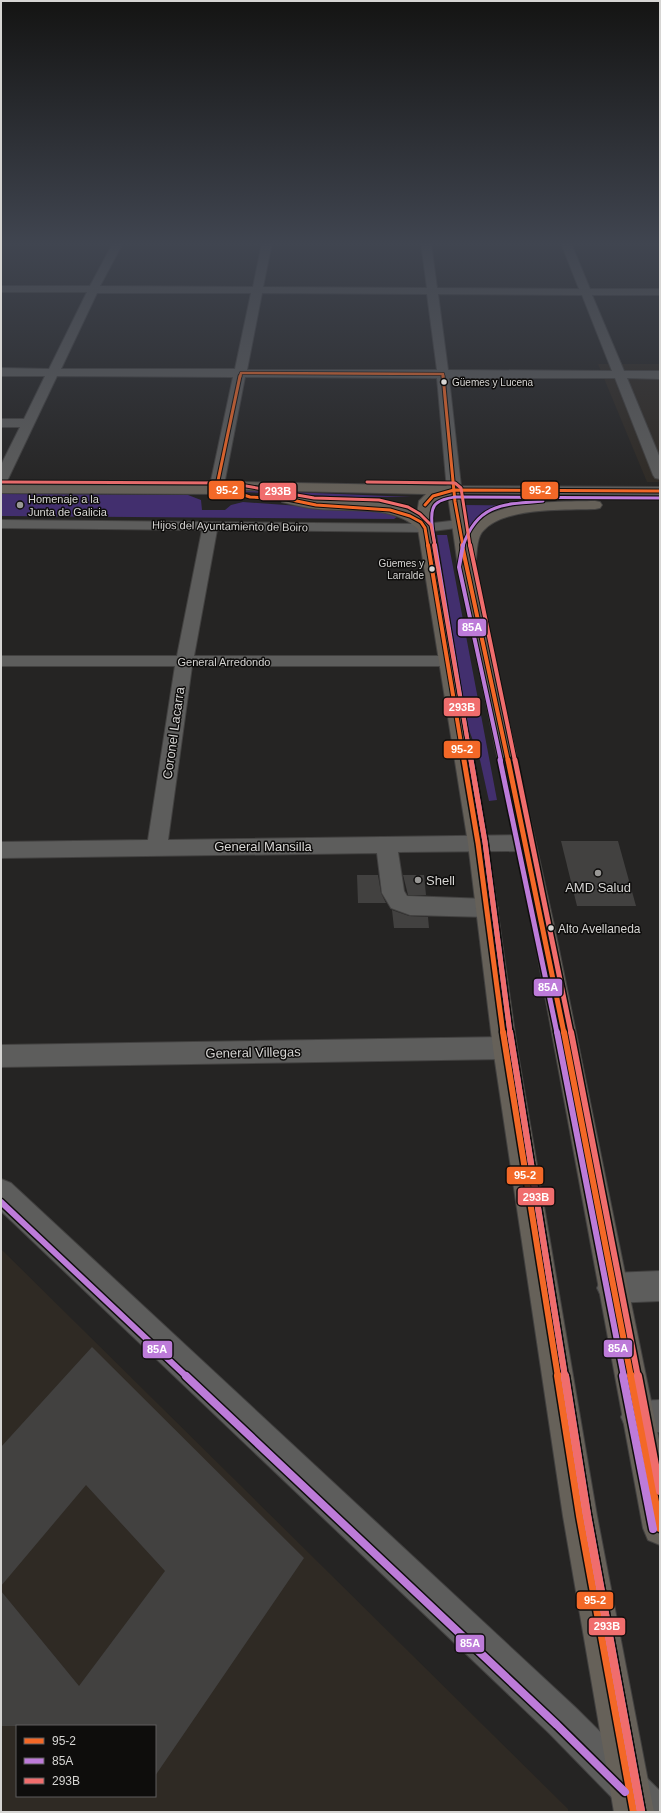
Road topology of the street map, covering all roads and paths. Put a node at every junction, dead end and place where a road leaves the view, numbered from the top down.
1 (76, 328) edge
2 (250, 328) edge
3 (437, 328) edge
4 (601, 328) edge
5 (1, 372) edge
6 (54, 372) junction
7 (241, 373) junction
8 (443, 374) junction
9 (619, 374) junction
10 (660, 375) edge
11 (1, 423) edge
12 (28, 423) junction
13 (660, 475) edge
14 (1, 479) edge
15 (1, 489) edge
16 (222, 490) junction
17 (659, 495) edge
18 (455, 496) junction
19 (287, 499) junction
20 (426, 501) junction
21 (595, 505) junction
22 (1, 524) edge
23 (459, 524) junction
24 (210, 526) junction
25 (425, 528) junction
26 (466, 566) junction
27 (1, 661) edge
28 (448, 661) junction
29 (184, 662) junction
30 (524, 842) junction
31 (478, 843) junction
32 (387, 845) junction
33 (157, 847) junction
34 (1, 850) edge
35 (487, 908) junction
36 (505, 1048) junction
37 (1, 1056) edge
38 (1, 1192) edge
39 (660, 1286) edge
40 (612, 1288) junction
41 (649, 1416) edge
42 (660, 1528) edge
43 (639, 1804) edge

1 - 6 street
2 - 7 street
3 - 8 street
4 - 9 street
5 - 6 street
6 - 7 street
6 - 12 street
7 - 8 street
7 - 16 street
8 - 9 street
8 - 18 street
9 - 10 street
9 - 13 street
11 - 12 street
12 - 14 street
15 - 16 main road
16 - 18 main road
16 - 19 main road
17 - 18 street
17 - 21 street
18 - 20 main road
18 - 21 street
18 - 23 main road
19 - 20 main road
19 - 25 main road
20 - 25 main road
21 - 26 main road
22 - 24 street, Hijos del Ayuntamiento de Boiro
23 - 25 street, Hijos del Ayuntamiento de Boiro
23 - 26 main road
24 - 25 street, Hijos del Ayuntamiento de Boiro
24 - 29 street, Coronel Lacarra
25 - 28 main road
26 - 30 main road
27 - 29 street, General Arredondo
28 - 29 street, General Arredondo
28 - 31 main road
29 - 33 street, Coronel Lacarra
30 - 31 street, General Mansilla
30 - 40 main road
31 - 32 street, General Mansilla
31 - 35 main road
32 - 33 street, General Mansilla
32 - 35 street
33 - 34 street, General Mansilla
35 - 36 main road
36 - 37 street, General Villegas
36 - 43 main road
38 - 43 street
39 - 40 street
40 - 41 main road
41 - 42 main road

